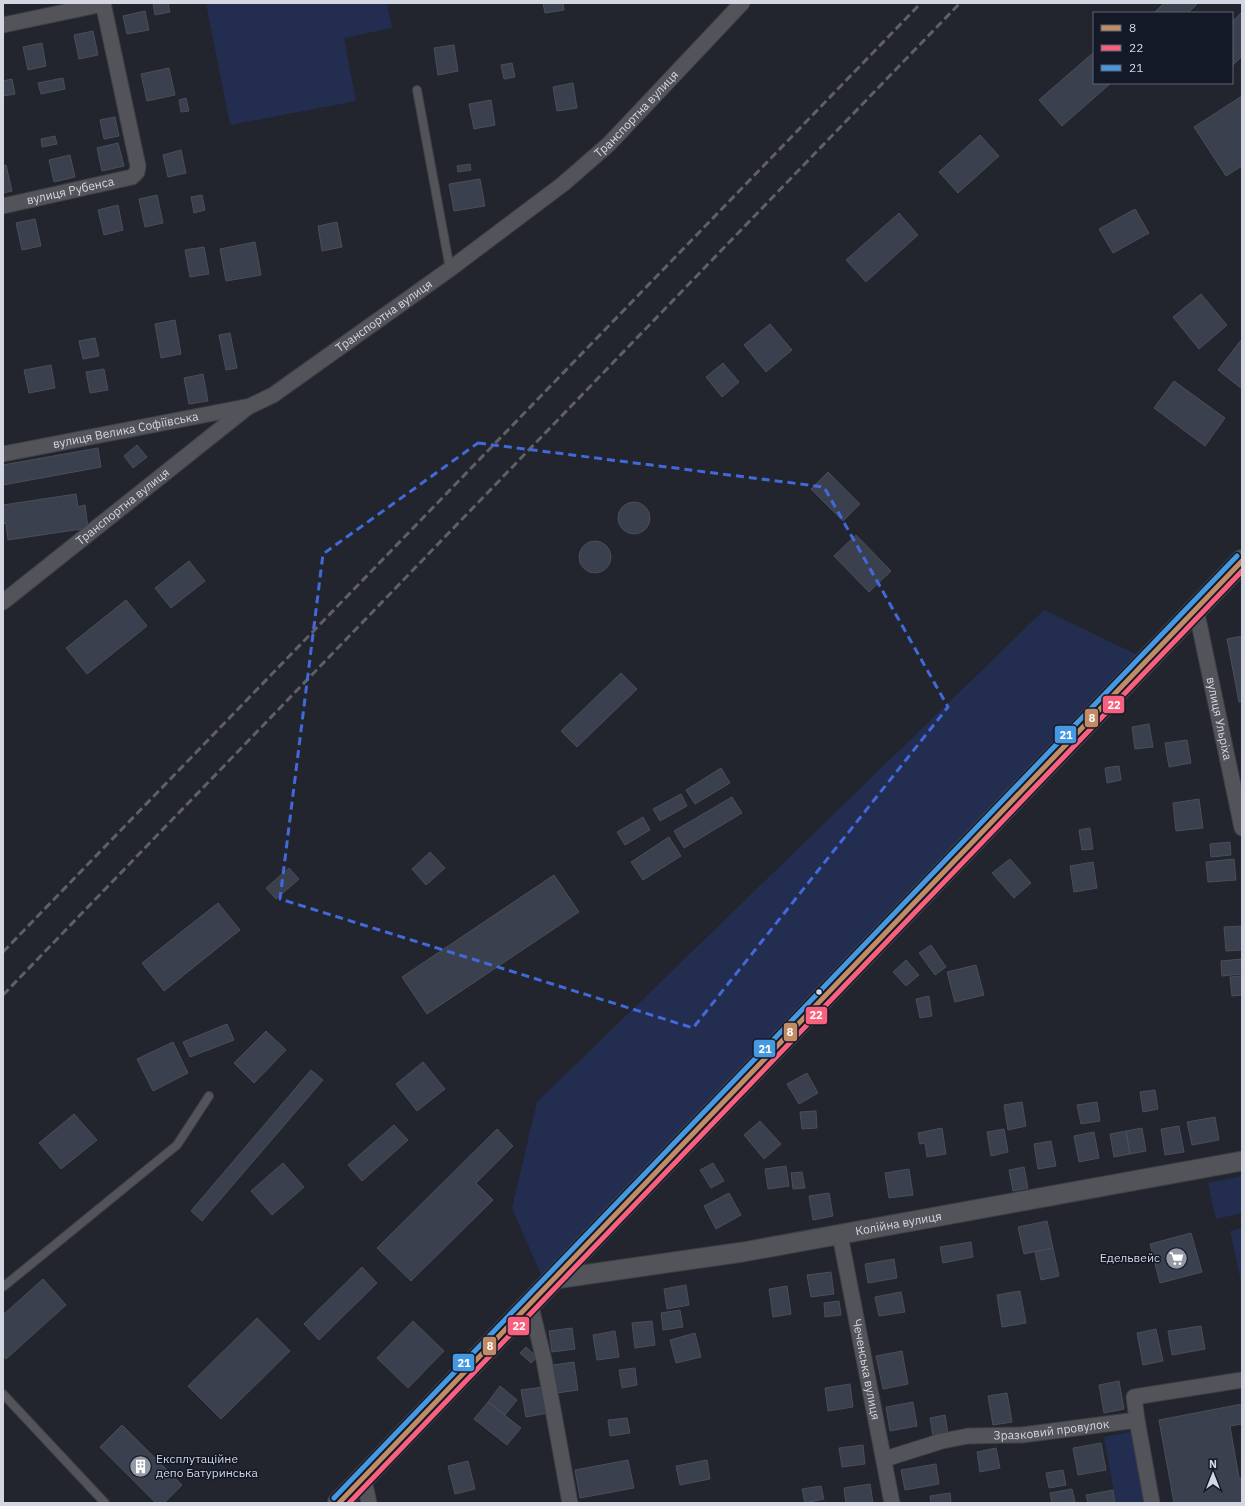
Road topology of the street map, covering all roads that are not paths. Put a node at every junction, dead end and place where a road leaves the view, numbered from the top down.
1 (103, 3) edge
2 (742, 3) edge
3 (3, 25) edge
4 (417, 90) dead end
5 (3, 206) edge
6 (450, 269) junction
7 (248, 406) junction
8 (3, 454) edge
9 (1242, 561) edge
10 (3, 602) edge
11 (1196, 608) junction
12 (1240, 807) edge
13 (1242, 828) edge
14 (209, 1096) dead end
15 (1242, 1161) edge
16 (840, 1235) junction
17 (555, 1279) junction
18 (3, 1287) edge
19 (530, 1303) junction
20 (1242, 1380) edge
21 (3, 1394) edge
22 (1137, 1420) junction
23 (885, 1459) junction
24 (363, 1476) junction
25 (105, 1503) edge
26 (338, 1503) edge
27 (369, 1503) edge
28 (570, 1503) edge
29 (892, 1503) edge
30 (1152, 1503) edge

1 - 3 street
1 - 5 street, вулиця Рубенса
2 - 6 street, Транспортна вулиця
4 - 6 lane
6 - 7 street, Транспортна вулиця
7 - 8 street, вулиця Велика Софіївська
7 - 10 street, Транспортна вулиця
9 - 11 main road
11 - 12 street, вулиця Ульріха
11 - 17 main road
12 - 13 street, вулиця Ульріха
14 - 18 lane
15 - 16 street, Колійна вулиця
16 - 17 street, Колійна вулиця
16 - 23 street, Чеченська вулиця
17 - 19 main road
19 - 24 main road
19 - 28 street
20 - 22 street
21 - 25 lane
22 - 23 street, Зразковий провулок
22 - 30 street
23 - 29 street, Чеченська вулиця
24 - 26 main road
24 - 27 street

